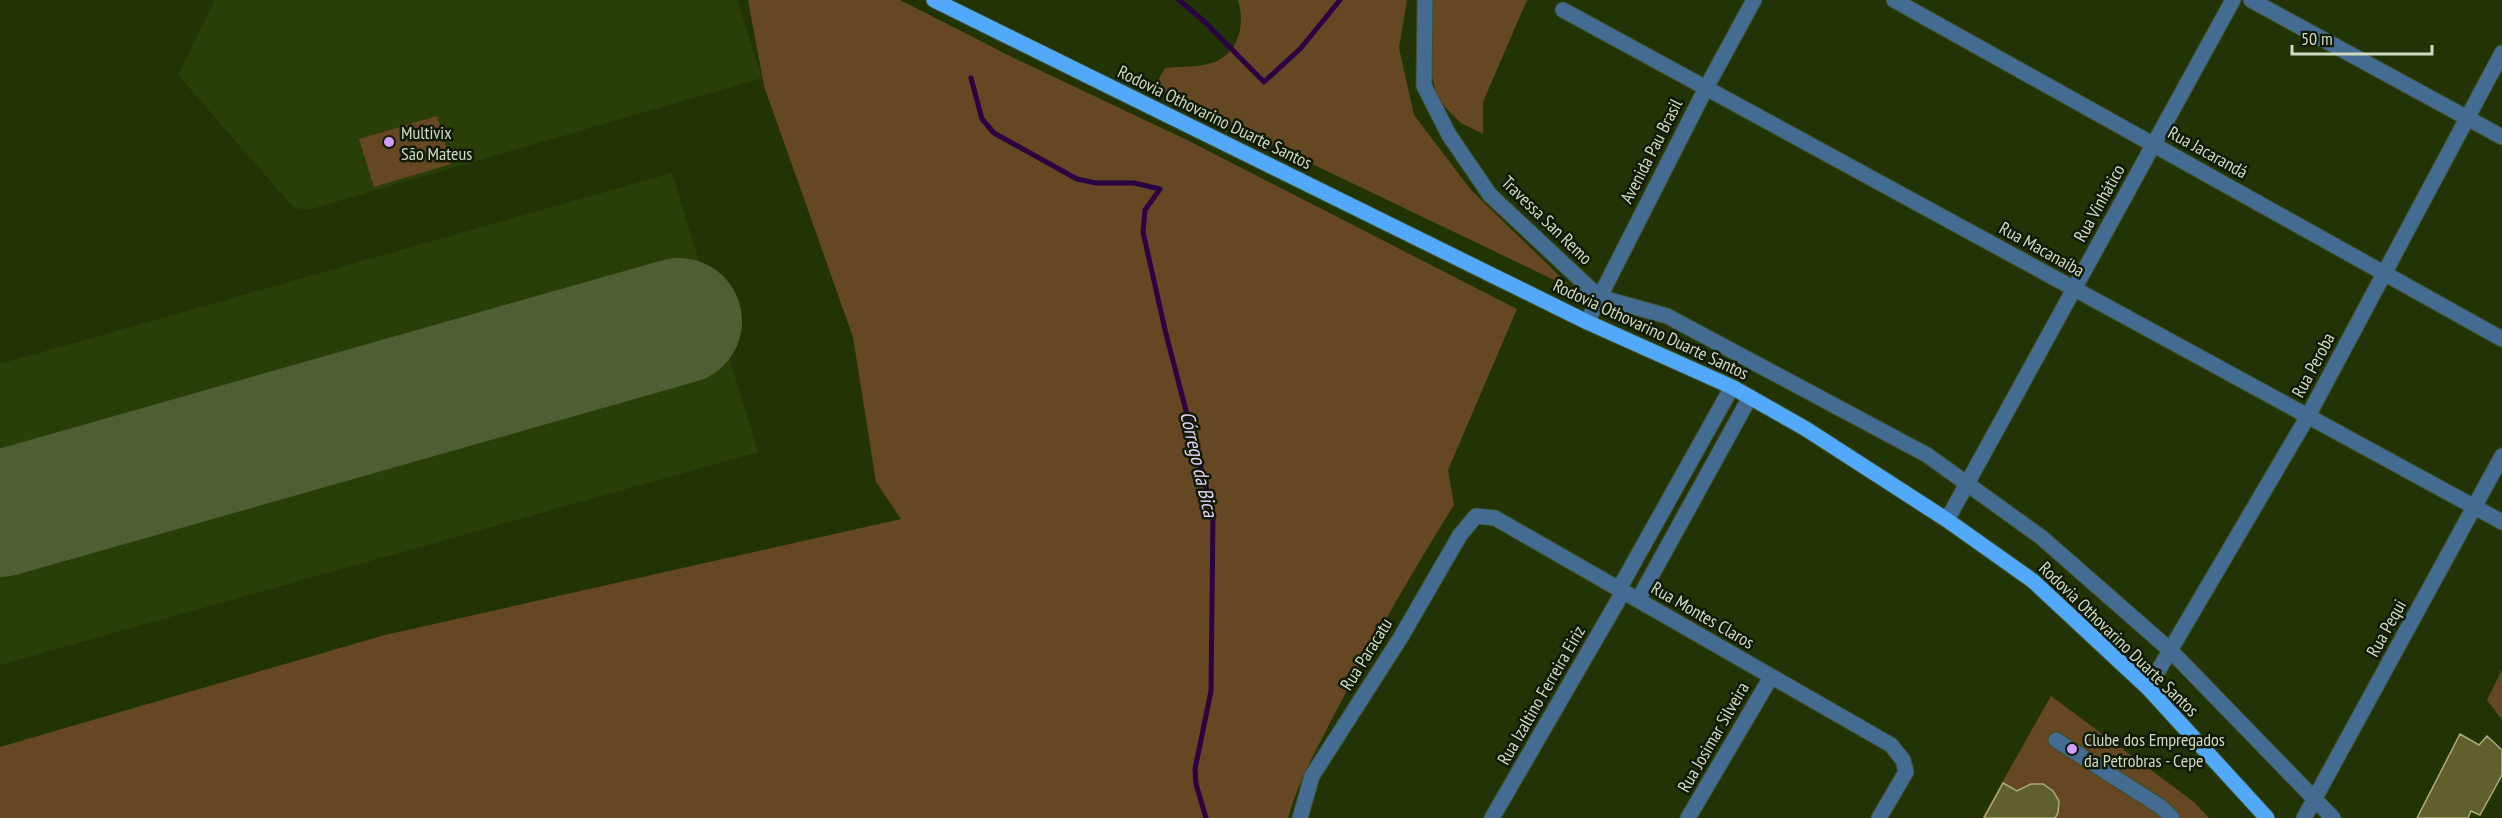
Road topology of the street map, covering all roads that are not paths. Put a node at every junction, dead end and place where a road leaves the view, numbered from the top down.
1 (934, 0) edge
2 (1425, 0) edge
3 (1754, 0) edge
4 (1894, 0) edge
5 (2233, 0) edge
6 (2251, 0) edge
7 (1563, 10) dead end
8 (2502, 53) edge
9 (1706, 88) junction
10 (2467, 118) junction
11 (2502, 137) edge
12 (2154, 144) junction
13 (2384, 273) junction
14 (2074, 289) junction
15 (1599, 297) junction
16 (1587, 322) junction
17 (2502, 339) edge
18 (1732, 387) junction
19 (1750, 397) junction
20 (2308, 416) junction
21 (2502, 456) edge
22 (1967, 483) junction
23 (2474, 508) junction
24 (1476, 516) joint
25 (1947, 520) junction
26 (2502, 522) edge
27 (1621, 590) junction
28 (1638, 600) junction
29 (2170, 650) junction
30 (1771, 677) junction
31 (2148, 688) junction
32 (2056, 740) dead end
33 (2314, 799) junction
34 (1300, 818) edge
35 (1492, 818) edge
36 (1688, 818) edge
37 (1879, 818) edge
38 (2172, 818) edge
39 (2267, 818) edge
40 (2304, 818) edge
41 (2333, 818) edge

1 - 16 main road, Rodovia Othovarino Duarte Santos
2 - 15 street, Travessa San Remo
3 - 9 street, Avenida Pau Brasil
4 - 12 street, Rua Jacarandá
5 - 12 street, Rua Vinhático
6 - 10 street
7 - 9 street, Rua Macanaíba
8 - 10 street, Rua Peroba
9 - 14 street, Rua Macanaíba
9 - 15 street, Avenida Pau Brasil
10 - 11 street
10 - 13 street, Rua Peroba
12 - 13 street, Rua Jacarandá
12 - 14 street, Rua Vinhático
13 - 17 street, Rua Jacarandá
13 - 20 street, Rua Peroba
14 - 20 street, Rua Macanaíba
14 - 22 street, Rua Vinhático
15 - 16 street, Avenida Pau Brasil
15 - 22 street, Rodovia Othovarino Duarte Santos
16 - 18 main road, Rodovia Othovarino Duarte Santos
18 - 19 main road, Rodovia Othovarino Duarte Santos
18 - 27 street, Rua Izaltino Ferreira Eiriz
19 - 25 main road, Rodovia Othovarino Duarte Santos
19 - 28 street
20 - 23 street, Rua Macanaíba
20 - 29 street, Rua Peroba
21 - 23 street, Rua Pequi
22 - 25 street, Rua Vinhático
22 - 29 street, Rodovia Othovarino Duarte Santos
23 - 26 street, Rua Macanaíba
23 - 33 street, Rua Pequi
24 - 27 street, Rua Montes Claros
24 - 34 street, Rua Paracatu
25 - 31 main road, Rodovia Othovarino Duarte Santos
27 - 28 street, Rua Montes Claros
27 - 35 street, Rua Izaltino Ferreira Eiriz
28 - 30 street, Rua Montes Claros
29 - 31 street, Rua Peroba
29 - 33 street, Rodovia Othovarino Duarte Santos
30 - 36 street, Rua Josimar Silveira
30 - 37 street, Rua Montes Claros
31 - 39 main road, Rodovia Othovarino Duarte Santos
32 - 38 street
33 - 40 street, Rua Pequi
33 - 41 street, Rodovia Othovarino Duarte Santos

